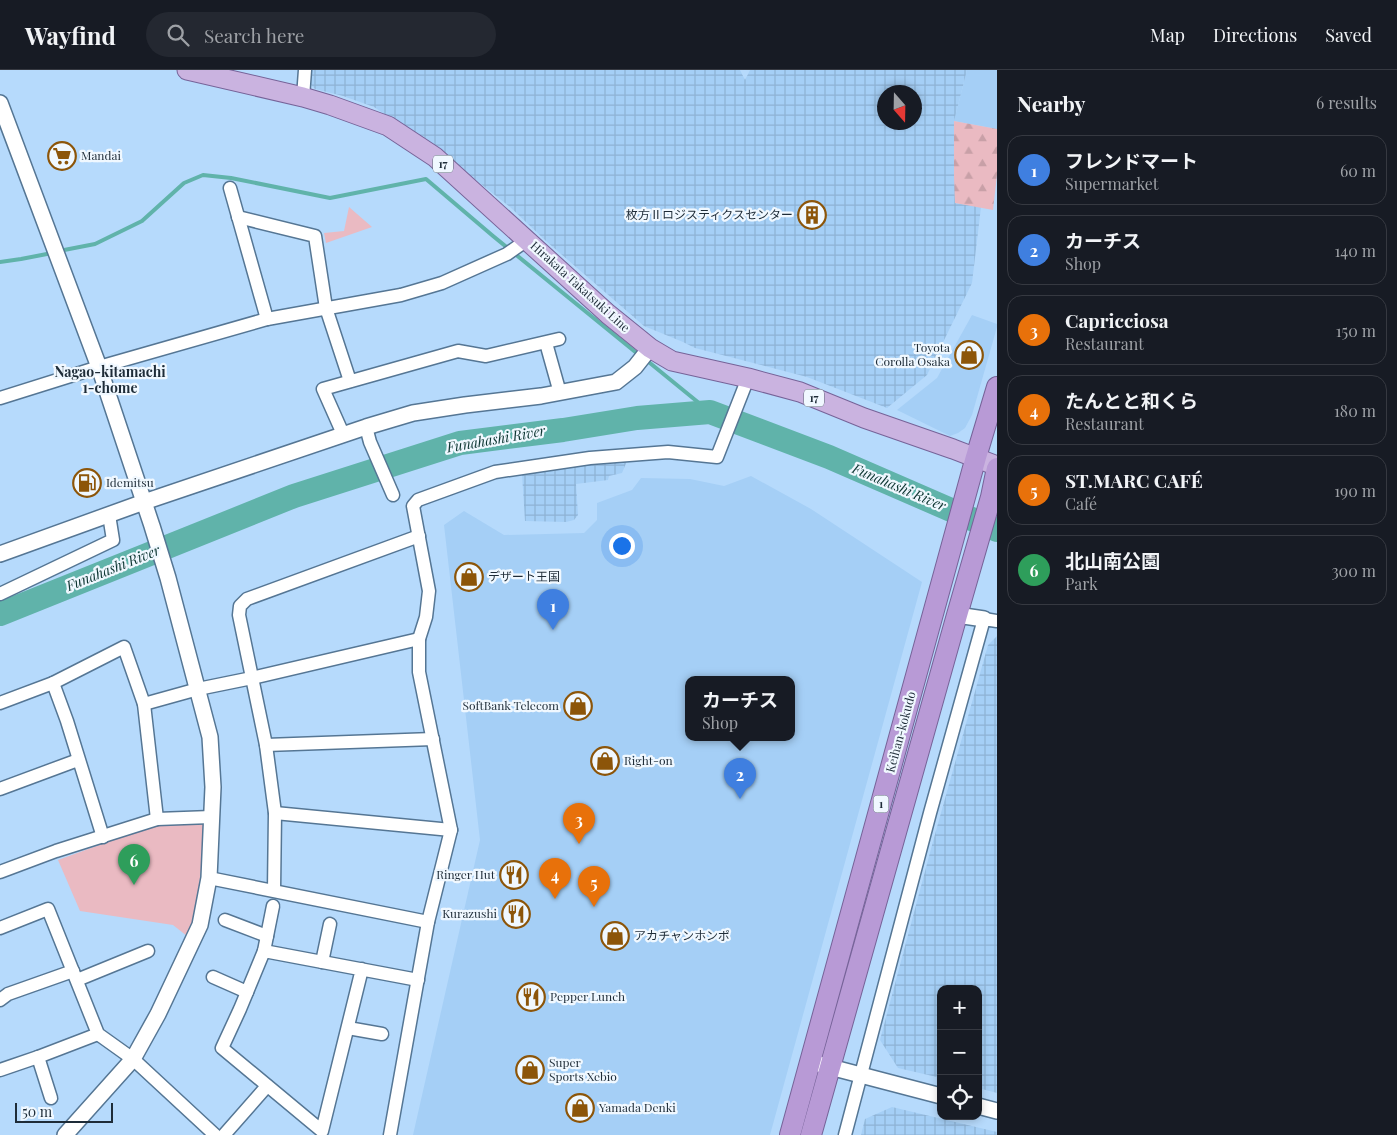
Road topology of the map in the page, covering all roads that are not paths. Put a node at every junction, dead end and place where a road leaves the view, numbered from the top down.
1 (187, 70) edge
2 (305, 70) edge
3 (303, 97) junction
4 (0, 103) edge
5 (230, 188) dead end
6 (238, 217) junction
7 (523, 242) junction
8 (326, 308) junction
9 (267, 319) junction
10 (559, 339) dead end
11 (546, 343) junction
12 (650, 348) junction
13 (99, 367) junction
14 (350, 381) junction
15 (745, 386) junction
16 (997, 387) edge
17 (560, 392) junction
18 (0, 398) edge
19 (366, 427) junction
20 (343, 434) junction
21 (976, 457) junction
22 (997, 467) edge
23 (392, 492) dead end
24 (144, 502) junction
25 (110, 515) junction
26 (419, 536) junction
27 (0, 554) edge
28 (0, 594) edge
29 (956, 615) junction
30 (990, 620) edge
31 (419, 638) junction
32 (252, 678) junction
33 (53, 683) junction
34 (198, 689) junction
35 (0, 703) edge
36 (144, 704) junction
37 (433, 739) junction
38 (266, 745) junction
39 (78, 760) junction
40 (0, 789) edge
41 (275, 813) junction
42 (211, 817) junction
43 (157, 819) junction
44 (451, 830) junction
45 (103, 837) junction
46 (0, 872) edge
47 (209, 878) junction
48 (274, 890) junction
49 (273, 906) dead end
50 (225, 920) dead end
51 (428, 922) junction
52 (330, 924) dead end
53 (0, 928) edge
54 (267, 936) junction
55 (148, 950) dead end
56 (264, 951) junction
57 (322, 962) junction
58 (362, 969) junction
59 (75, 976) junction
60 (213, 977) dead end
61 (418, 980) junction
62 (247, 992) junction
63 (0, 1000) edge
64 (348, 1028) junction
65 (98, 1034) junction
66 (382, 1034) dead end
67 (38, 1057) junction
68 (133, 1059) junction
69 (820, 1064) junction
70 (0, 1070) edge
71 (860, 1074) junction
72 (267, 1086) junction
73 (937, 1095) edge
74 (51, 1098) dead end
75 (982, 1107) edge
76 (997, 1111) edge
77 (323, 1133) edge
78 (65, 1135) edge
79 (216, 1135) edge
80 (224, 1135) edge
81 (390, 1135) edge
82 (790, 1135) edge
83 (811, 1135) edge
84 (844, 1135) edge

1 - 3 main road, Hirakata Takatsuki Line / 17
2 - 3 street
3 - 7 main road, Hirakata Takatsuki Line / 17
4 - 13 street
5 - 6 street
6 - 8 street
6 - 9 street
7 - 8 street
7 - 12 main road, Hirakata Takatsuki Line / 17
8 - 9 street
8 - 14 street
9 - 13 street
10 - 11 street
11 - 14 street
11 - 17 street
12 - 15 main road, Hirakata Takatsuki Line / 17
12 - 17 street
13 - 18 street
13 - 24 street
14 - 20 street
15 - 21 main road, Hirakata Takatsuki Line / 17
15 - 26 street
16 - 21 highway, Keihan-kokudo / 1
17 - 19 street
19 - 20 street
19 - 23 street
20 - 24 street
21 - 22 main road, Hirakata Takatsuki Line / 17
21 - 69 highway, Keihan-kokudo / 1
22 - 29 highway, Keihan-kokudo / 1
24 - 25 street
24 - 34 street
25 - 27 street
25 - 28 street
26 - 31 street
26 - 32 street
29 - 30 street
29 - 69 highway, Keihan-kokudo / 1
30 - 71 street
31 - 32 street
31 - 37 street
32 - 34 street
32 - 38 street
33 - 35 street
33 - 36 street
33 - 39 street
34 - 36 street
34 - 42 street
36 - 43 street
37 - 38 street
37 - 44 street
38 - 41 street
39 - 40 street
39 - 45 street
41 - 44 street
41 - 48 street
42 - 43 street
42 - 47 street
43 - 45 street
44 - 51 street
45 - 46 street
47 - 48 street
47 - 68 street
48 - 51 street
49 - 54 street
50 - 54 street
51 - 61 street
52 - 57 street
53 - 59 street
54 - 56 street
55 - 59 street
56 - 57 street
56 - 62 street
57 - 58 street
58 - 61 street
58 - 64 street
59 - 63 street
59 - 65 street
60 - 62 street
61 - 81 street
62 - 72 street
64 - 66 street
64 - 77 street
65 - 67 street
65 - 68 street
67 - 70 street
67 - 74 street
68 - 78 street
68 - 79 street
69 - 71 street
69 - 82 highway, Keihan-kokudo / 1
69 - 83 highway, Keihan-kokudo / 1
71 - 73 street
71 - 84 street
72 - 77 street
72 - 80 street
75 - 76 street

